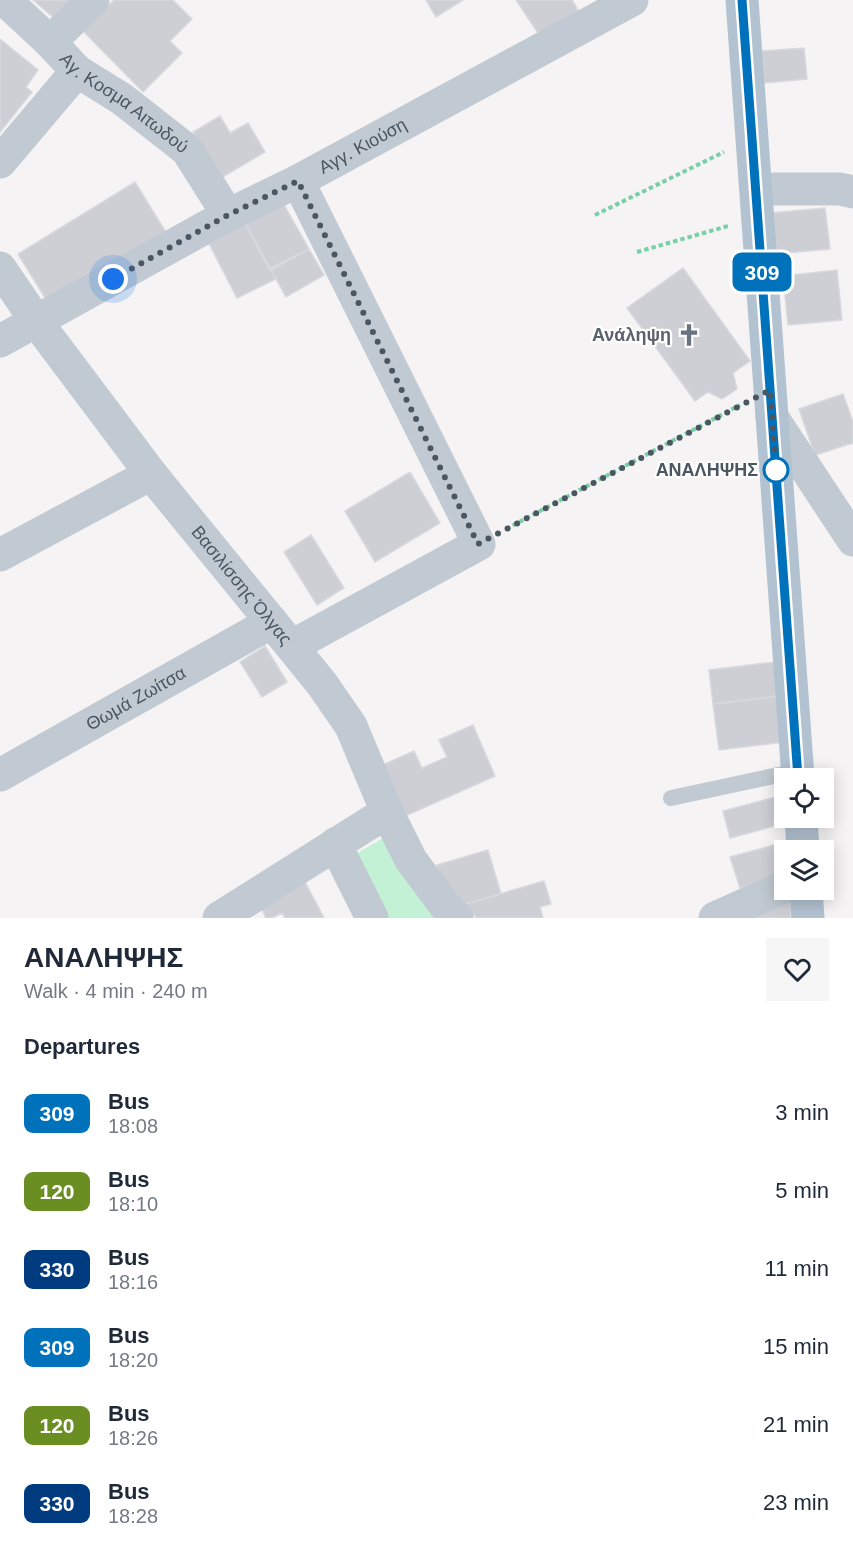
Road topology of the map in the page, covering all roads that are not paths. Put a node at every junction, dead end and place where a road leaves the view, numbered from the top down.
1 (4, 0) edge
2 (93, 0) edge
3 (632, 0) edge
4 (742, 0) edge
5 (50, 42) junction
6 (77, 71) junction
7 (0, 162) edge
8 (298, 181) junction
9 (853, 192) edge
10 (757, 203) junction
11 (228, 215) junction
12 (0, 268) edge
13 (36, 321) junction
14 (0, 341) edge
15 (771, 403) junction
16 (151, 474) junction
17 (853, 540) edge
18 (0, 555) edge
19 (282, 634) junction
20 (797, 768) edge
21 (0, 775) edge
22 (774, 779) edge
23 (670, 798) dead end
24 (387, 812) junction
25 (335, 844) junction
26 (774, 892) edge
27 (807, 900) edge
28 (219, 918) edge
29 (372, 918) edge
30 (457, 918) edge
31 (715, 918) edge
32 (808, 918) edge

1 - 5 street, Αγ. Κοσμα Αιτωδού
2 - 5 street
3 - 8 street, Αγγ. Κιούση
4 - 10 main road
5 - 6 street, Αγ. Κοσμα Αιτωδού
6 - 7 street
6 - 11 street, Αγ. Κοσμα Αιτωδού
8 - 11 street, Αγγ. Κιούση
8 - 19 street, Θωμά Ζωίτσα
9 - 10 street
10 - 15 main road
11 - 13 street, Αγγ. Κιούση
12 - 13 street, Βασιλίσσης Όλγας
13 - 14 street, Αγγ. Κιούση
13 - 16 street, Βασιλίσσης Όλγας
15 - 17 street
15 - 20 main road
16 - 18 street
16 - 19 street, Βασιλίσσης Όλγας
19 - 21 street, Θωμά Ζωίτσα
19 - 24 street, Βασιλίσσης Όλγας
22 - 23 lane
24 - 25 street
24 - 30 street, Βασιλίσσης Όλγας
25 - 28 street
25 - 29 street
26 - 31 street
27 - 32 main road

